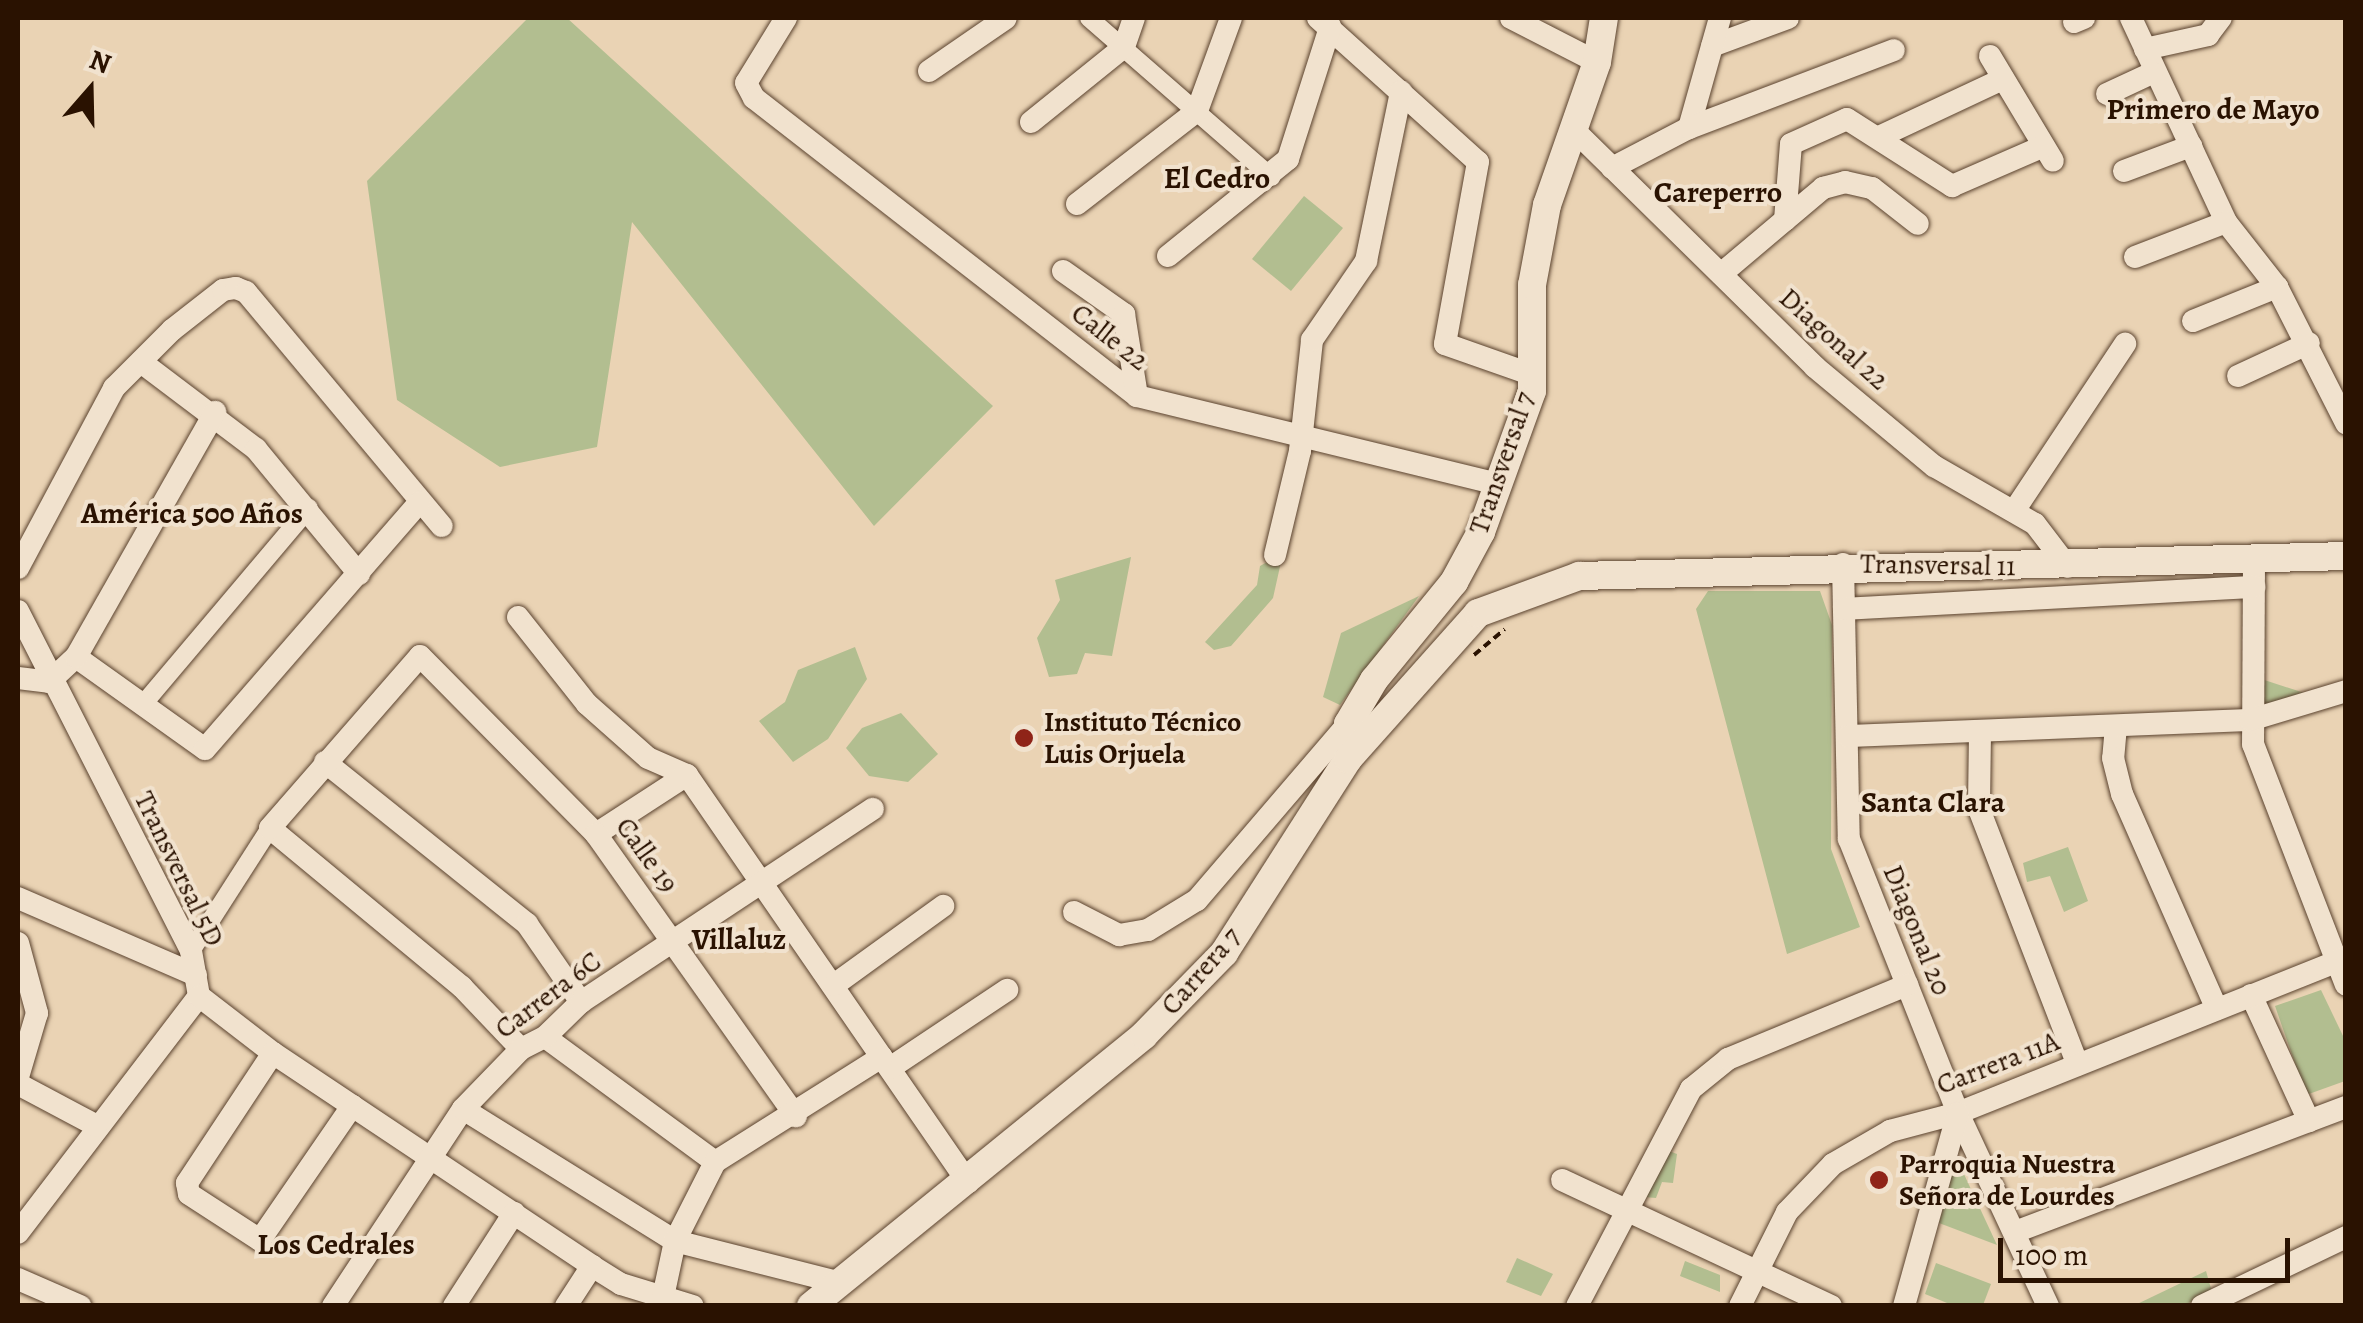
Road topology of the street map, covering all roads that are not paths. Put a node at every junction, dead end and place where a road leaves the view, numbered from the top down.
1 (786, 18) edge
2 (1006, 18) edge
3 (1089, 18) edge
4 (1134, 18) edge
5 (1231, 18) edge
6 (1512, 18) edge
7 (1604, 18) edge
8 (1720, 18) edge
9 (1788, 18) edge
10 (2131, 18) edge
11 (2221, 18) edge
12 (1324, 22) edge
13 (1712, 46) junction
14 (1124, 47) junction
15 (2145, 49) junction
16 (1894, 50) dead end
17 (1990, 56) dead end
18 (1597, 62) junction
19 (929, 71) dead end
20 (2152, 73) junction
21 (2003, 79) junction
22 (1401, 92) junction
23 (2107, 94) dead end
24 (1197, 112) junction
25 (1032, 122) dead end
26 (1688, 128) junction
27 (1575, 131) junction
28 (1880, 137) junction
29 (2192, 146) junction
30 (1612, 168) junction
31 (2124, 171) dead end
32 (1270, 177) junction
33 (1077, 204) dead end
34 (1785, 220) junction
35 (2226, 222) junction
36 (1918, 224) dead end
37 (1168, 256) dead end
38 (2135, 258) dead end
39 (1063, 272) dead end
40 (1722, 274) junction
41 (2277, 287) junction
42 (2194, 321) dead end
43 (2309, 343) junction
44 (2125, 344) dead end
45 (141, 362) junction
46 (1530, 374) junction
47 (2238, 376) dead end
48 (1136, 396) junction
49 (214, 412) junction
50 (2346, 423) edge
51 (1298, 437) junction
52 (1496, 484) junction
53 (420, 502) junction
54 (309, 508) junction
55 (2014, 511) junction
56 (442, 526) dead end
57 (1275, 555) dead end
58 (2346, 556) edge
59 (1843, 564) junction
60 (2068, 566) junction
61 (18, 568) edge
62 (358, 574) junction
63 (2254, 575) junction
64 (1532, 588) joint
65 (1844, 609) junction
66 (18, 611) edge
67 (518, 617) dead end
68 (76, 657) junction
69 (18, 678) edge
70 (48, 682) junction
71 (2346, 691) edge
72 (145, 702) junction
73 (2250, 720) junction
74 (1348, 724) junction
75 (2116, 726) junction
76 (1980, 733) junction
77 (1848, 736) junction
78 (1348, 759) junction
79 (324, 762) junction
80 (687, 774) junction
81 (873, 809) dead end
82 (270, 828) junction
83 (596, 834) junction
84 (761, 886) junction
85 (18, 898) edge
86 (943, 906) dead end
87 (1074, 912) dead end
88 (18, 943) edge
89 (674, 944) junction
90 (191, 952) junction
91 (2341, 960) edge
92 (834, 984) junction
93 (198, 985) junction
94 (1907, 985) junction
95 (2346, 985) edge
96 (1007, 990) dead end
97 (2252, 995) junction
98 (581, 1002) junction
99 (2218, 1009) junction
100 (545, 1037) junction
101 (521, 1049) junction
102 (273, 1053) junction
103 (886, 1063) junction
104 (2078, 1065) junction
105 (18, 1080) edge
106 (352, 1106) junction
107 (2346, 1107) edge
108 (463, 1109) junction
109 (1958, 1113) junction
110 (796, 1116) junction
111 (2309, 1121) junction
112 (97, 1126) junction
113 (431, 1158) junction
114 (715, 1162) junction
115 (1562, 1180) dead end
116 (968, 1182) junction
117 (1625, 1209) junction
118 (514, 1213) junction
119 (2015, 1232) junction
120 (18, 1233) edge
121 (2346, 1237) edge
122 (674, 1241) junction
123 (592, 1266) junction
124 (1757, 1271) junction
125 (18, 1279) edge
126 (837, 1282) junction
127 (618, 1295) edge
128 (663, 1297) junction
129 (80, 1306) edge
130 (333, 1306) edge
131 (454, 1306) edge
132 (566, 1306) edge
133 (693, 1306) edge
134 (812, 1306) edge
135 (1577, 1306) edge
136 (1740, 1306) edge
137 (1831, 1306) edge
138 (1904, 1306) edge
139 (2048, 1306) edge
140 (2202, 1306) edge

1 - 48 street, Calle 22
2 - 19 street
3 - 14 street
4 - 14 street
5 - 24 street
6 - 18 street
7 - 18 street, Transversal 7
8 - 13 street
9 - 13 street
10 - 15 street
11 - 15 street
12 - 22 street
12 - 32 street
13 - 26 street
14 - 24 street
14 - 25 street
15 - 20 street
16 - 26 street
17 - 21 street
18 - 27 street, Transversal 7
20 - 23 street
20 - 29 street
21 - 28 street
21 - 28 street
22 - 46 street
22 - 51 street
24 - 32 street
24 - 33 street
26 - 30 street
27 - 30 street, Diagonal 22
27 - 46 street, Transversal 7
28 - 34 street
29 - 31 street
29 - 35 street
30 - 40 street, Diagonal 22
32 - 37 street
34 - 36 street
34 - 40 street
35 - 38 street
35 - 41 street
39 - 48 street
40 - 55 street, Diagonal 22
41 - 42 street
41 - 43 street
43 - 47 street
43 - 50 street
44 - 55 street
45 - 49 street
45 - 53 street
45 - 61 street
46 - 52 street, Transversal 7
48 - 51 street, Calle 22
49 - 54 street
49 - 68 street
51 - 52 street, Calle 22
51 - 57 street
52 - 74 street, Transversal 7
53 - 56 street
53 - 62 street
54 - 62 street
54 - 72 street
55 - 60 street, Diagonal 22
58 - 63 street, Transversal 11
59 - 60 street, Transversal 11
59 - 64 street, Transversal 11
59 - 65 street, Diagonal 20
60 - 63 street, Transversal 11
62 - 72 street
63 - 65 street
63 - 73 street
64 - 78 street, Carrera 7
65 - 77 street, Diagonal 20
66 - 70 street, Transversal 5D
67 - 80 street
68 - 70 street
68 - 72 street
69 - 70 street
70 - 90 street, Transversal 5D
71 - 73 street
73 - 75 street
73 - 91 street
74 - 78 street
74 - 87 street
75 - 76 street
75 - 99 street
76 - 77 street
76 - 104 street
77 - 94 street, Diagonal 20
78 - 116 street, Carrera 7
79 - 82 street
79 - 83 street, Calle 19
79 - 98 street
80 - 83 street
80 - 84 street
81 - 84 street, Carrera 6C
82 - 90 street
82 - 101 street
83 - 89 street, Calle 19
84 - 89 street, Carrera 6C
84 - 92 street
85 - 93 street
86 - 92 street
88 - 105 street
89 - 98 street, Carrera 6C
89 - 110 street, Calle 19
90 - 93 street, Transversal 5D
91 - 95 street
91 - 97 street, Carrera 11A
92 - 103 street
93 - 102 street
93 - 112 street
94 - 109 street, Diagonal 20
94 - 117 street
96 - 103 street
97 - 99 street, Carrera 11A
97 - 111 street
98 - 100 street, Carrera 6C
99 - 104 street, Carrera 11A
100 - 101 street, Carrera 6C
100 - 114 street
101 - 108 street, Carrera 6C
102 - 106 street
102 - 106 street
103 - 110 street
103 - 116 street
104 - 109 street, Carrera 11A
105 - 112 street
106 - 113 street
107 - 111 street
108 - 113 street, Carrera 6C
108 - 122 street
109 - 119 street, Diagonal 20
109 - 124 street, Carrera 11A
109 - 138 street
110 - 114 street
111 - 119 street
112 - 120 street
113 - 118 street
113 - 130 street, Carrera 6C
114 - 122 street
115 - 117 street
116 - 126 street, Carrera 7
117 - 124 street
117 - 135 street
118 - 123 street
118 - 131 street
119 - 139 street, Diagonal 20
121 - 140 street
122 - 126 street
122 - 128 street
123 - 127 street
123 - 132 street
124 - 136 street, Carrera 11A
124 - 137 street
125 - 129 street
126 - 134 street, Carrera 7
127 - 128 street
128 - 133 street

